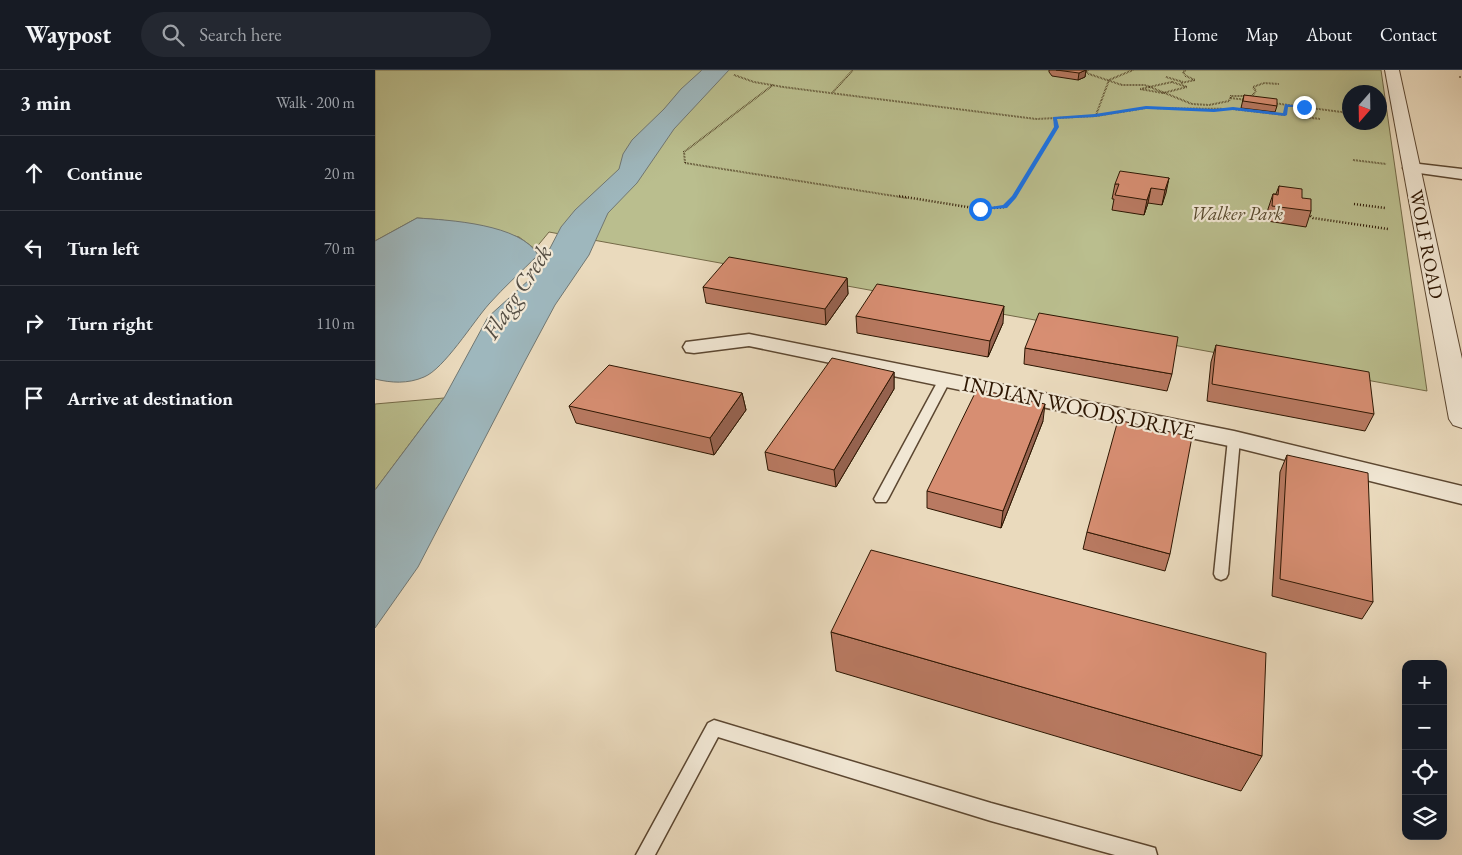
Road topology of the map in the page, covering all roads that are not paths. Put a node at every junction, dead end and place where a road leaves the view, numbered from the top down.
1 (1392, 70) edge
2 (1411, 168) junction
3 (1462, 174) edge
4 (694, 346) dead end
5 (1456, 356) edge
6 (945, 379) junction
7 (1462, 419) edge
8 (1234, 439) junction
9 (1462, 495) edge
10 (881, 499) dead end
11 (1221, 574) dead end
12 (645, 855) edge
13 (1147, 855) edge

1 - 2 street, WOLF ROAD
2 - 3 street
2 - 5 street, WOLF ROAD
4 - 6 street, INDIAN WOODS DRIVE
5 - 7 street, WOLF ROAD
6 - 8 street, INDIAN WOODS DRIVE
6 - 10 lane
8 - 9 street, INDIAN WOODS DRIVE
8 - 11 lane
12 - 13 lane

